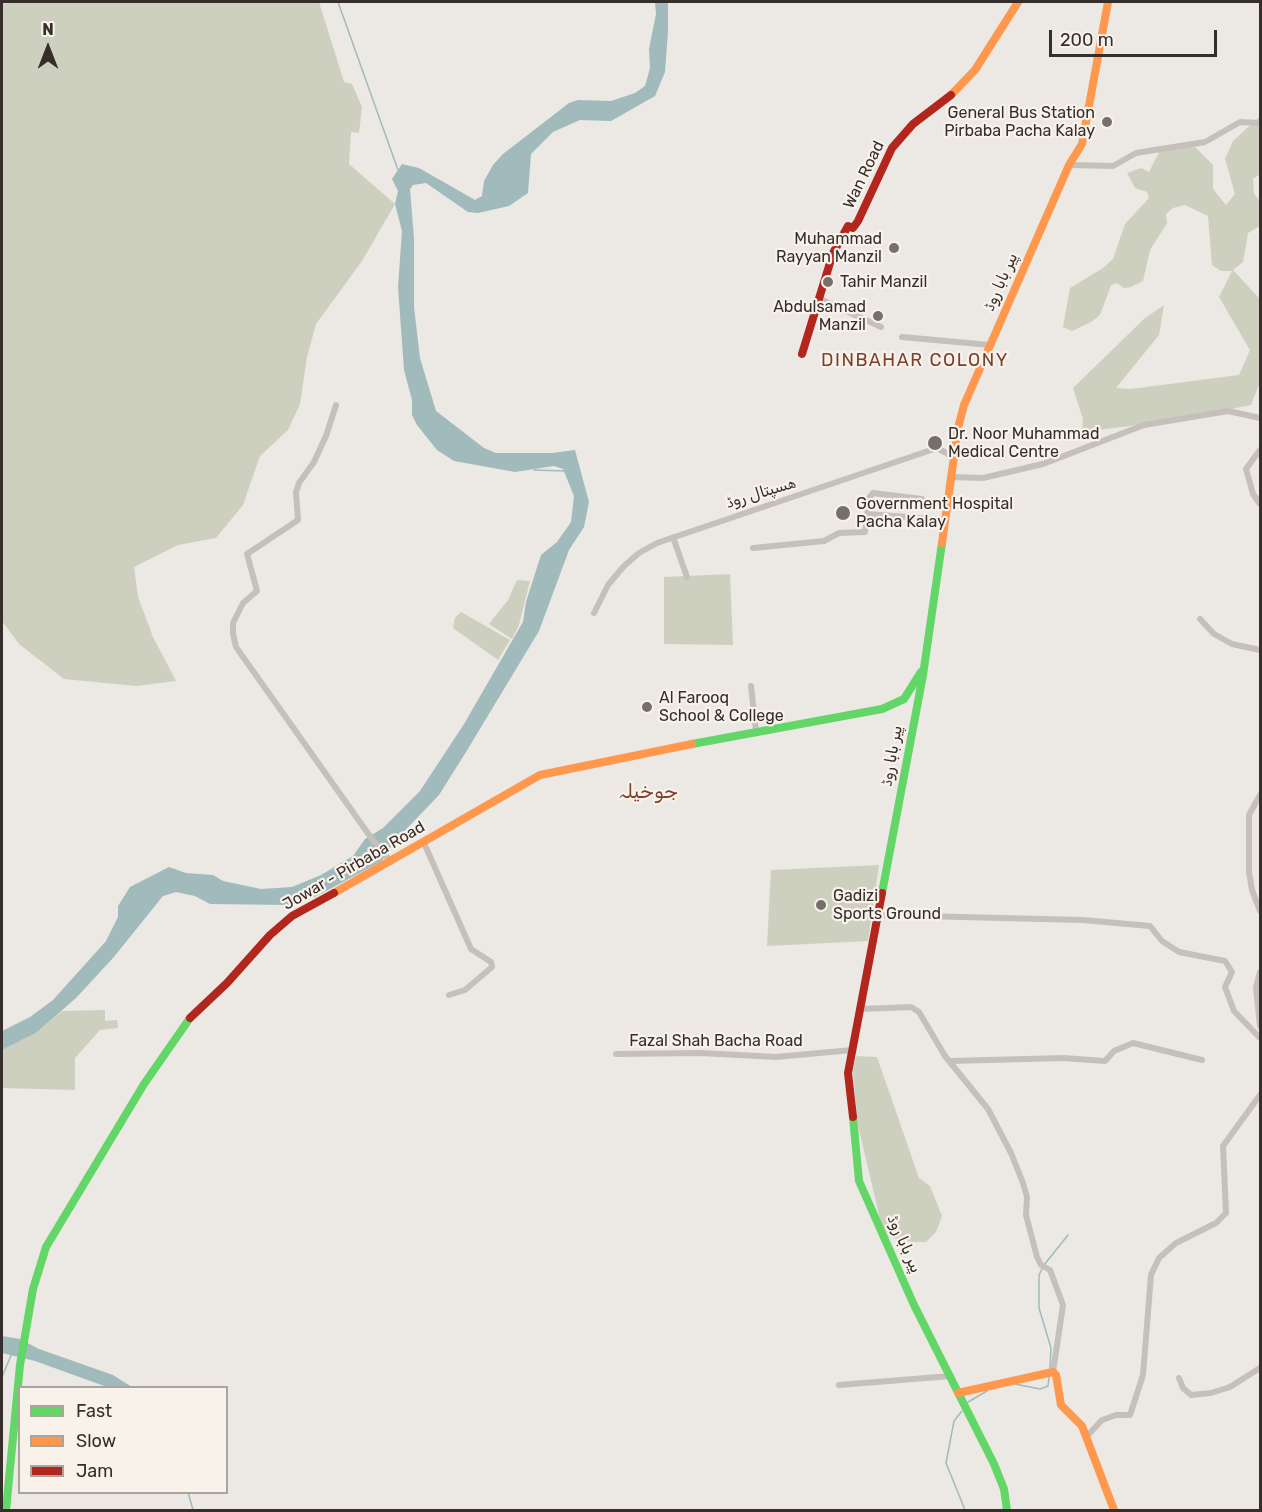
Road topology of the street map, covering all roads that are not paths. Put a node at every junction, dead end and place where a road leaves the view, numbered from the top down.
1 (1018, 2) edge
2 (1108, 2) edge
3 (1260, 123) edge
4 (1068, 165) junction
5 (818, 298) junction
6 (881, 327) dead end
7 (902, 337) dead end
8 (990, 345) junction
9 (802, 354) dead end
10 (336, 405) dead end
11 (1260, 418) edge
12 (956, 442) junction
13 (1260, 450) edge
14 (951, 477) junction
15 (927, 504) junction
16 (1260, 504) edge
17 (947, 507) junction
18 (868, 514) junction
19 (919, 518) junction
20 (945, 520) junction
21 (673, 537) junction
22 (753, 548) dead end
23 (687, 577) dead end
24 (594, 613) dead end
25 (1200, 619) dead end
26 (1260, 650) edge
27 (924, 667) junction
28 (751, 686) dead end
29 (895, 704) junction
30 (915, 715) junction
31 (756, 731) junction
32 (1260, 795) edge
33 (424, 843) junction
34 (391, 862) junction
35 (1260, 911) edge
36 (879, 915) junction
37 (1260, 972) edge
38 (449, 995) dead end
39 (861, 1009) junction
40 (1260, 1026) edge
41 (1260, 1038) edge
42 (852, 1050) junction
43 (616, 1054) dead end
44 (1202, 1060) dead end
45 (951, 1061) junction
46 (1260, 1095) edge
47 (1260, 1368) edge
48 (1052, 1372) junction
49 (951, 1376) junction
50 (1179, 1378) dead end
51 (839, 1385) dead end
52 (958, 1393) junction
53 (1087, 1436) junction
54 (6, 1510) edge
55 (1007, 1510) edge
56 (1114, 1510) edge

1 - 5 main road, Wan Road
2 - 4 main road, پیر بابا روڈ
3 - 4 street
4 - 8 main road, پیر بابا روڈ
5 - 6 street
5 - 9 main road, Wan Road
7 - 8 street
8 - 12 main road, پیر بابا روڈ
10 - 34 street
11 - 14 street
12 - 14 main road, پیر بابا روڈ
12 - 21 street, ھسپتال روڈ
13 - 16 street
14 - 17 main road, پیر بابا روڈ
15 - 17 street
15 - 18 street
15 - 19 street
17 - 20 main road, پیر بابا روڈ
18 - 19 street
18 - 22 street
19 - 20 street
20 - 27 main road, پیر بابا روڈ
21 - 23 street
21 - 24 street, ھسپتال روڈ
25 - 26 street
27 - 29 main road
27 - 30 main road, پیر بابا روڈ
28 - 31 street
29 - 30 main road
29 - 31 main road, Jowar - Pirbaba Road
30 - 36 main road, پیر بابا روڈ
31 - 33 main road, Jowar - Pirbaba Road
32 - 35 street
33 - 34 main road, Jowar - Pirbaba Road
33 - 38 street
34 - 54 main road, Jowar - Pirbaba Road
36 - 39 main road, پیر بابا روڈ
36 - 41 street
37 - 40 street
39 - 42 main road, پیر بابا روڈ
39 - 45 street
42 - 43 street, Fazal Shah Bacha Road
42 - 49 main road, پیر بابا روڈ
44 - 45 street
45 - 48 street
46 - 53 street
47 - 50 street
48 - 52 main road
48 - 53 main road
49 - 51 street
49 - 52 main road, پیر بابا روڈ
52 - 55 main road, پیر بابا روڈ
53 - 56 main road

